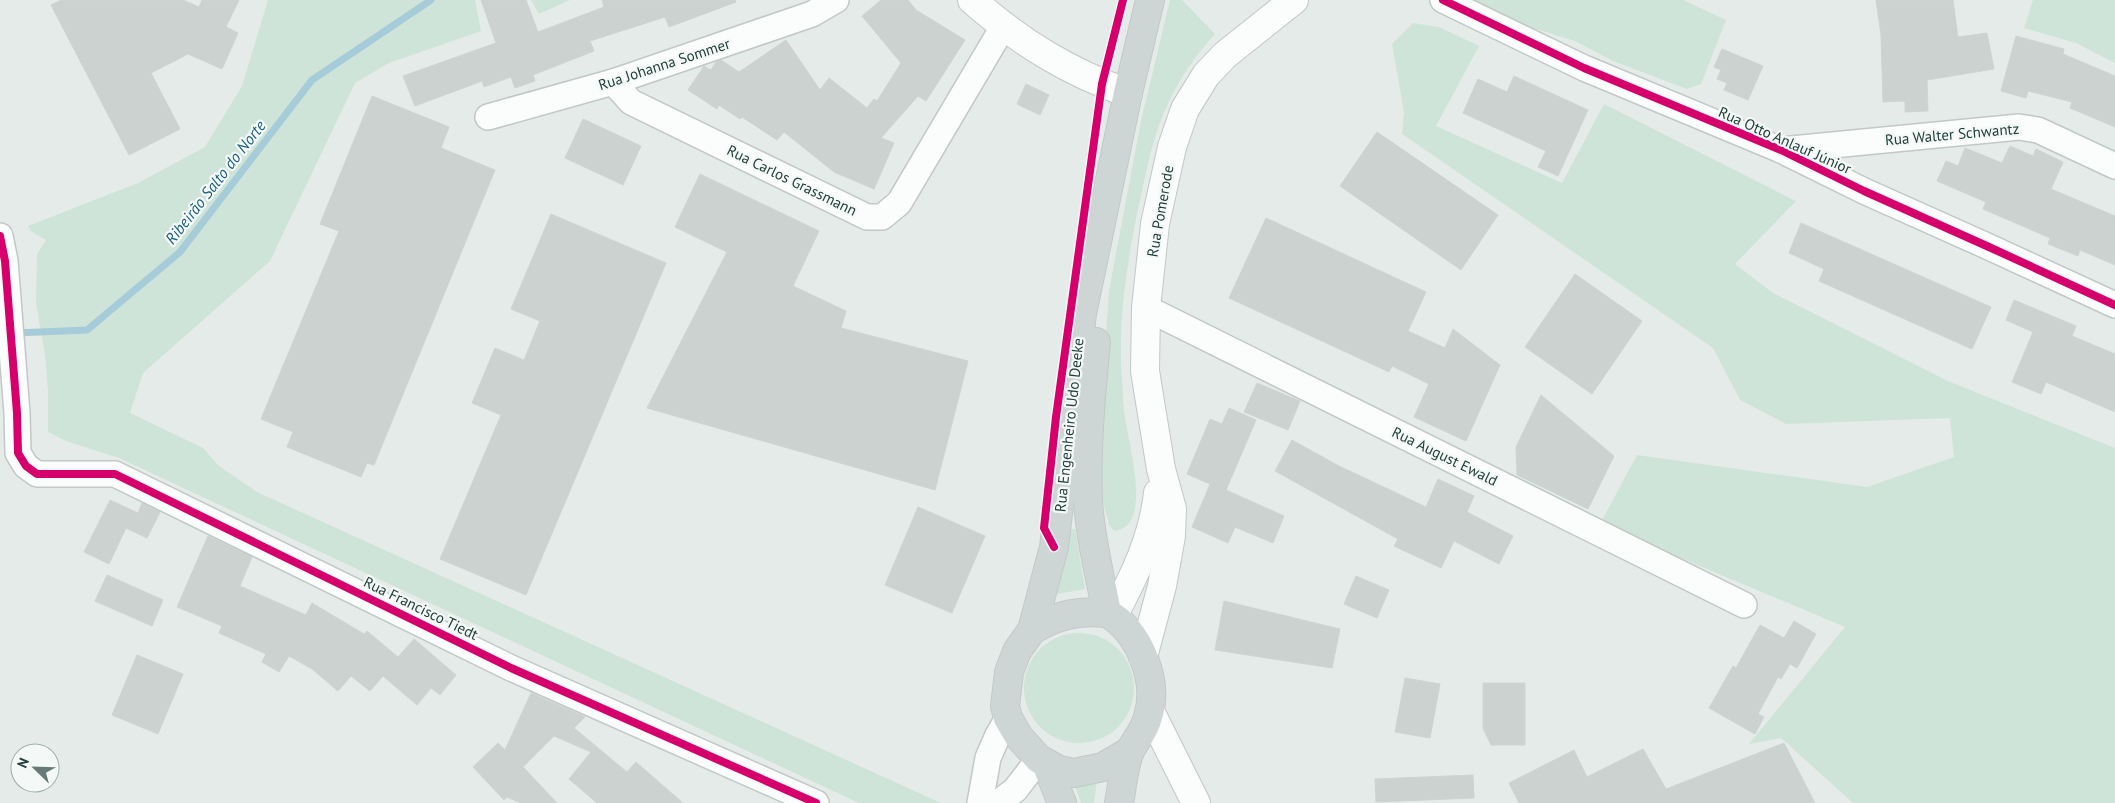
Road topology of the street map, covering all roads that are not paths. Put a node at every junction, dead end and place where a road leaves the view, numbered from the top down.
1 (836, 0) edge
2 (972, 0) edge
3 (1150, 0) edge
4 (1294, 0) edge
5 (1443, 0) edge
6 (1003, 27) junction
7 (613, 82) junction
8 (1128, 93) junction
9 (488, 117) dead end
10 (1781, 150) junction
11 (2115, 166) edge
12 (1106, 203) junction
13 (0, 236) edge
14 (2115, 306) edge
15 (1146, 308) junction
16 (1161, 469) junction
17 (1744, 605) dead end
18 (1110, 615) junction
19 (1032, 630) junction
20 (1143, 657) junction
21 (1150, 711) junction
22 (1008, 718) junction
23 (1133, 747) junction
24 (1176, 759) junction
25 (1043, 761) junction
26 (816, 803) edge
27 (980, 803) edge
28 (998, 803) edge
29 (1062, 803) edge
30 (1119, 803) edge
31 (1196, 803) edge

1 - 7 street, Rua Johanna Sommer
2 - 6 main road
3 - 8 main road, Rua Engenheiro Udo Deeke
4 - 15 main road, Rua Pomerode
5 - 10 street, Rua Otto Anlauf Júnior
6 - 7 street, Rua Carlos Grassmann
6 - 8 main road
7 - 9 street, Rua Johanna Sommer
8 - 12 main road, Rua Engenheiro Udo Deeke
10 - 11 street, Rua Walter Schwantz
10 - 14 street, Rua Otto Anlauf Júnior
12 - 18 main road, Rua Engenheiro Udo Deeke
12 - 19 main road, Rua Engenheiro Udo Deeke
13 - 26 street, Rua Francisco Tiedt
15 - 16 main road, Rua Pomerode
15 - 17 street, Rua August Ewald
16 - 18 main road, Rua Pomerode
16 - 20 main road, Rua Pomerode
18 - 19 main road
18 - 20 main road
19 - 22 main road, Rua Engenheiro Udo Deeke
20 - 21 main road
21 - 23 main road
21 - 24 main road
22 - 25 main road, Rua Engenheiro Udo Deeke
22 - 27 street
23 - 24 main road
23 - 25 main road
23 - 30 main road
24 - 31 main road
25 - 28 street
25 - 29 main road, Rua Engenheiro Udo Deeke

